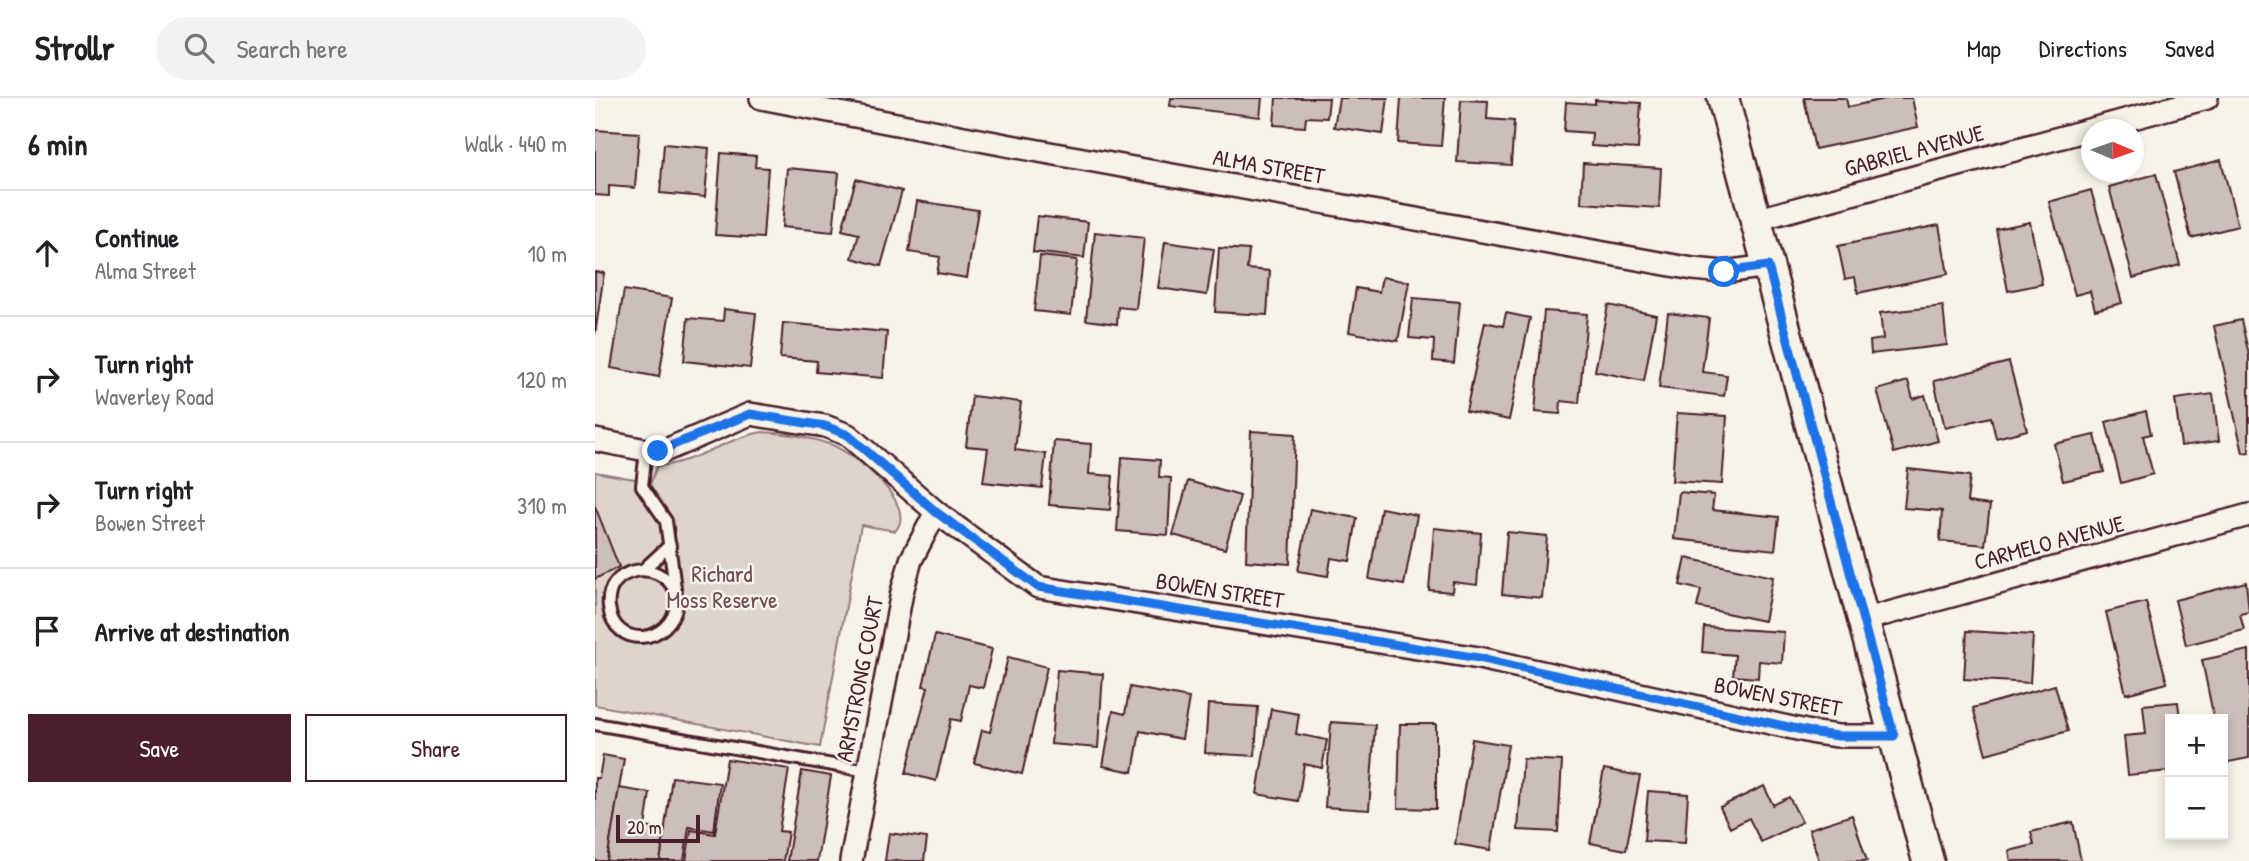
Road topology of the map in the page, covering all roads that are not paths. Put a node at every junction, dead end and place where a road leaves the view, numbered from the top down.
1 (761, 98) edge
2 (1723, 98) edge
3 (2207, 98) edge
4 (1755, 220) junction
5 (1768, 266) junction
6 (595, 440) edge
7 (646, 450) junction
8 (936, 512) junction
9 (2249, 516) edge
10 (670, 545) junction
11 (644, 569) junction
12 (675, 591) junction
13 (1863, 620) junction
14 (595, 724) edge
15 (1894, 736) junction
16 (868, 771) junction
17 (851, 861) edge
18 (1929, 861) edge

1 - 5 street, ALMA STREET
2 - 4 main road
3 - 4 street, GABRIEL AVENUE
4 - 5 main road
5 - 13 main road
6 - 7 street, BOWEN STREET
7 - 8 street, BOWEN STREET
7 - 10 lane
8 - 15 street, BOWEN STREET
8 - 16 street, ARMSTRONG COURT
9 - 13 street, CARMELO AVENUE
10 - 11 lane
10 - 12 lane
11 - 12 lane
11 - 12 lane
13 - 15 main road
14 - 16 lane
15 - 18 main road
16 - 17 street, ARMSTRONG COURT

